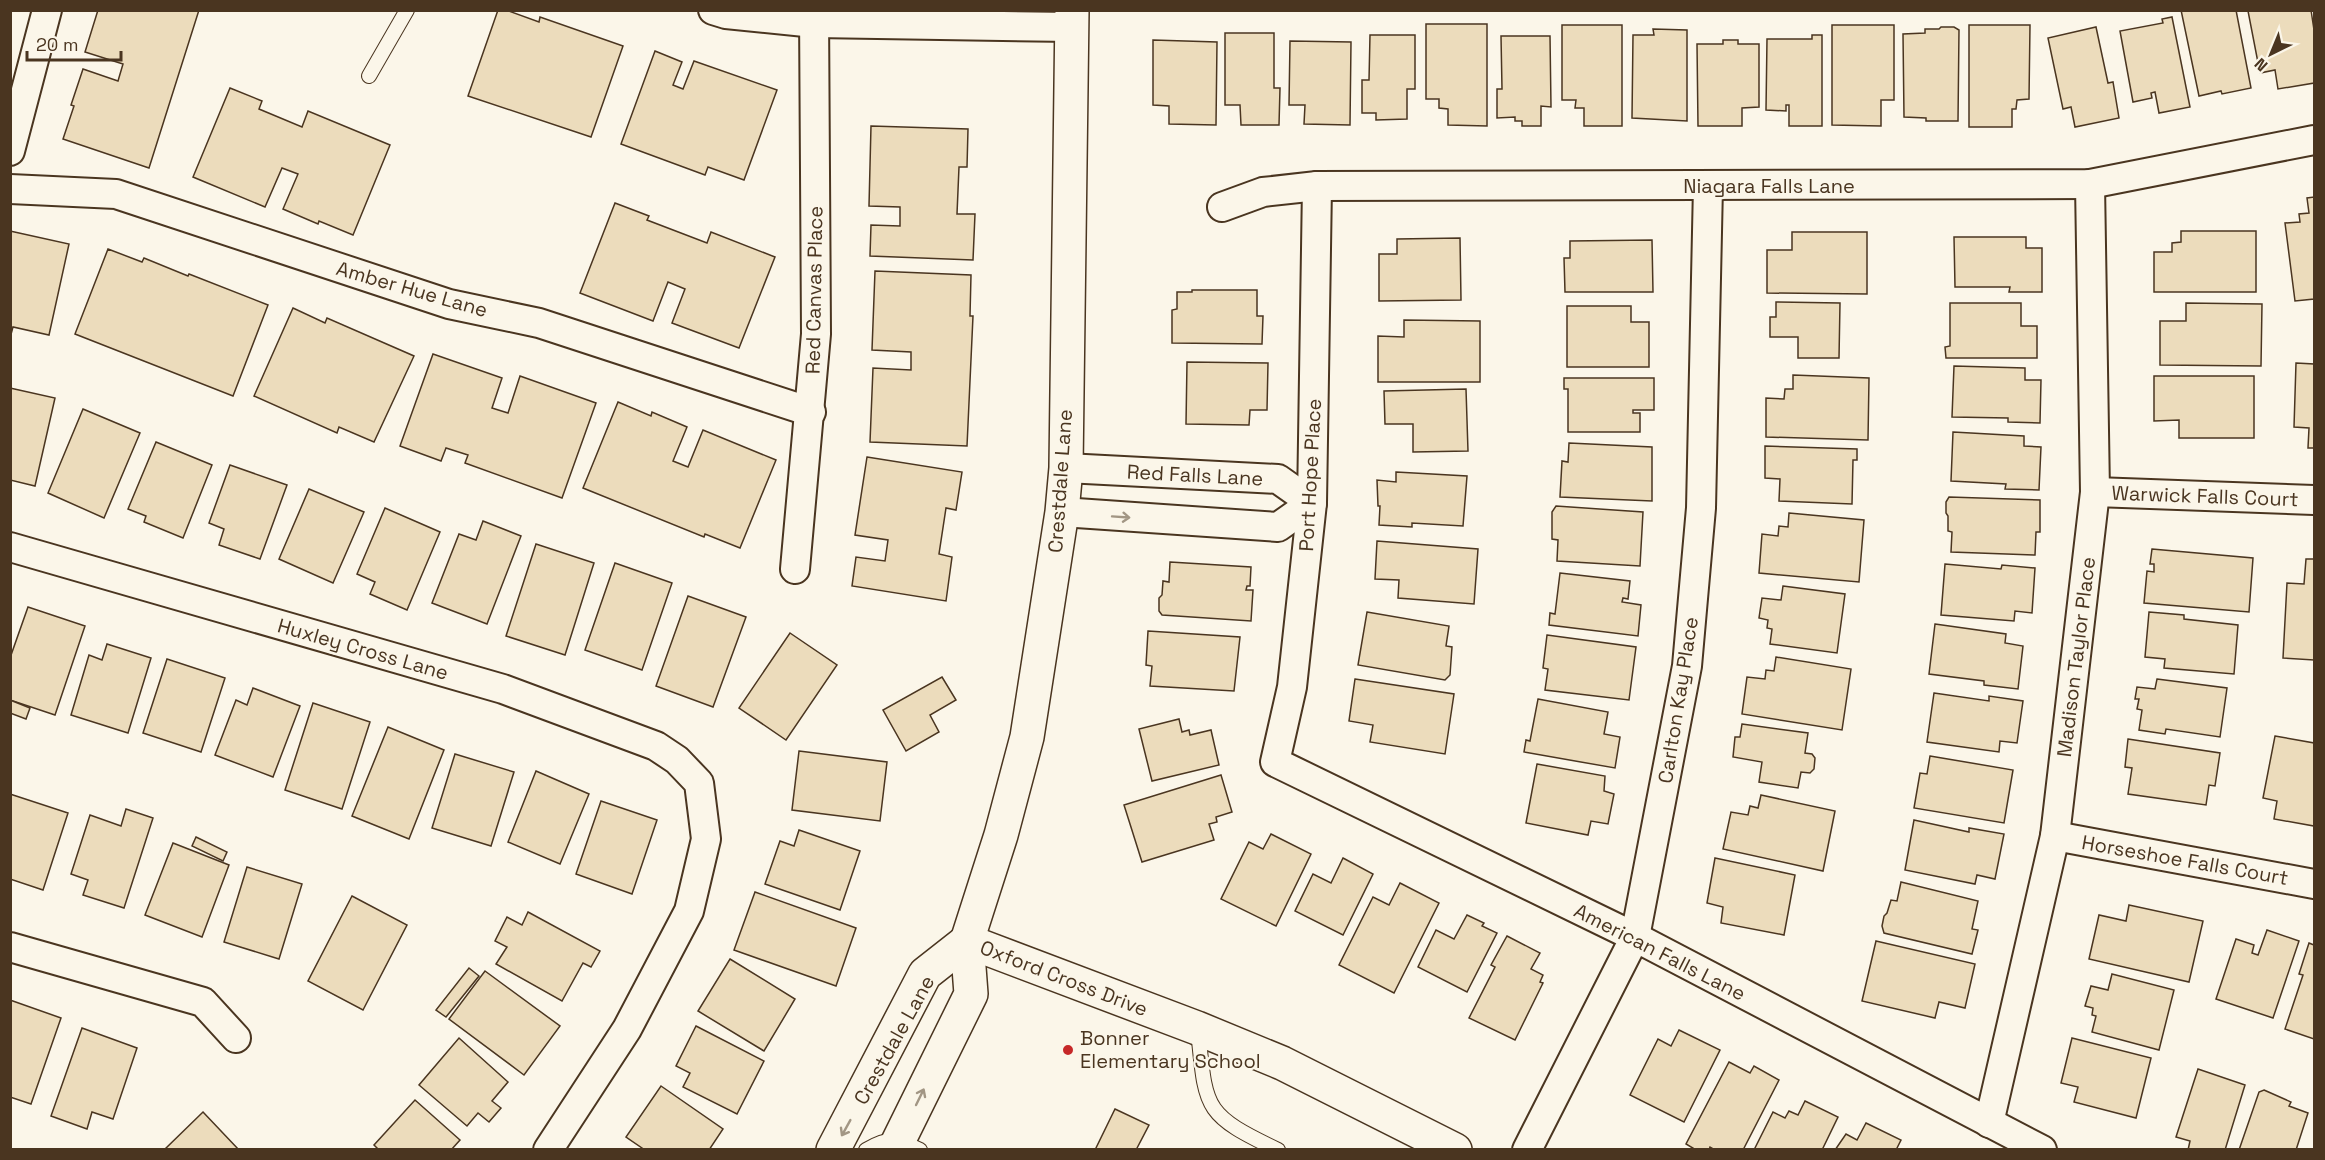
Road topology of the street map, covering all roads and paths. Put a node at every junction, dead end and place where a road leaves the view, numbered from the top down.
1 (47, 10) edge
2 (407, 10) edge
3 (713, 10) edge
4 (815, 17) edge
5 (1072, 19) edge
6 (369, 76) dead end
7 (2314, 140) edge
8 (10, 151) edge
9 (2090, 184) junction
10 (1317, 186) junction
11 (1708, 186) junction
12 (10, 189) edge
13 (1222, 207) dead end
14 (811, 412) junction
15 (1066, 468) junction
16 (2095, 492) junction
17 (2314, 500) edge
18 (1312, 503) junction
19 (1062, 512) junction
20 (10, 547) edge
21 (795, 569) dead end
22 (1275, 762) joint
23 (2055, 836) junction
24 (2314, 884) edge
25 (1635, 937) junction
26 (967, 941) junction
27 (10, 947) edge
28 (1197, 1028) junction
29 (236, 1038) dead end
30 (1989, 1123) junction
31 (905, 1146) edge
32 (548, 1149) edge
33 (833, 1149) edge
34 (866, 1149) edge
35 (1278, 1149) edge
36 (1455, 1149) edge
37 (1527, 1149) edge
38 (2042, 1149) edge

1 - 8 street
2 - 6 lane
3 - 4 street
4 - 5 street
4 - 14 street, Red Canvas Place
5 - 15 street, Crestdale Lane
7 - 9 street, Niagara Falls Lane
9 - 11 street, Niagara Falls Lane
9 - 16 street, Madison Taylor Place
10 - 11 street, Niagara Falls Lane
10 - 13 street, Niagara Falls Lane
10 - 18 street, Port Hope Place
11 - 25 street, Carlton Kay Place
12 - 14 street, Amber Hue Lane
14 - 21 street, Red Canvas Place
15 - 18 street, Red Falls Lane
15 - 19 street, Crestdale Lane
16 - 17 street, Warwick Falls Court
16 - 23 street, Madison Taylor Place
19 -> 18 street
18 - 22 street, Port Hope Place
19 - 26 street, Crestdale Lane
20 - 32 street, Huxley Cross Lane
22 - 25 street, American Falls Lane
23 - 24 street, Horseshoe Falls Court
23 - 30 street, Madison Taylor Place
25 - 30 street, American Falls Lane
25 - 37 street, Carlton Kay Place
26 - 28 street, Oxford Cross Drive
31 -> 26 street, Crestdale Lane
26 -> 33 street, Crestdale Lane
27 - 29 street
28 - 35 lane
28 - 36 street, Oxford Cross Drive
30 - 38 street, American Falls Lane
31 - 34 lane

